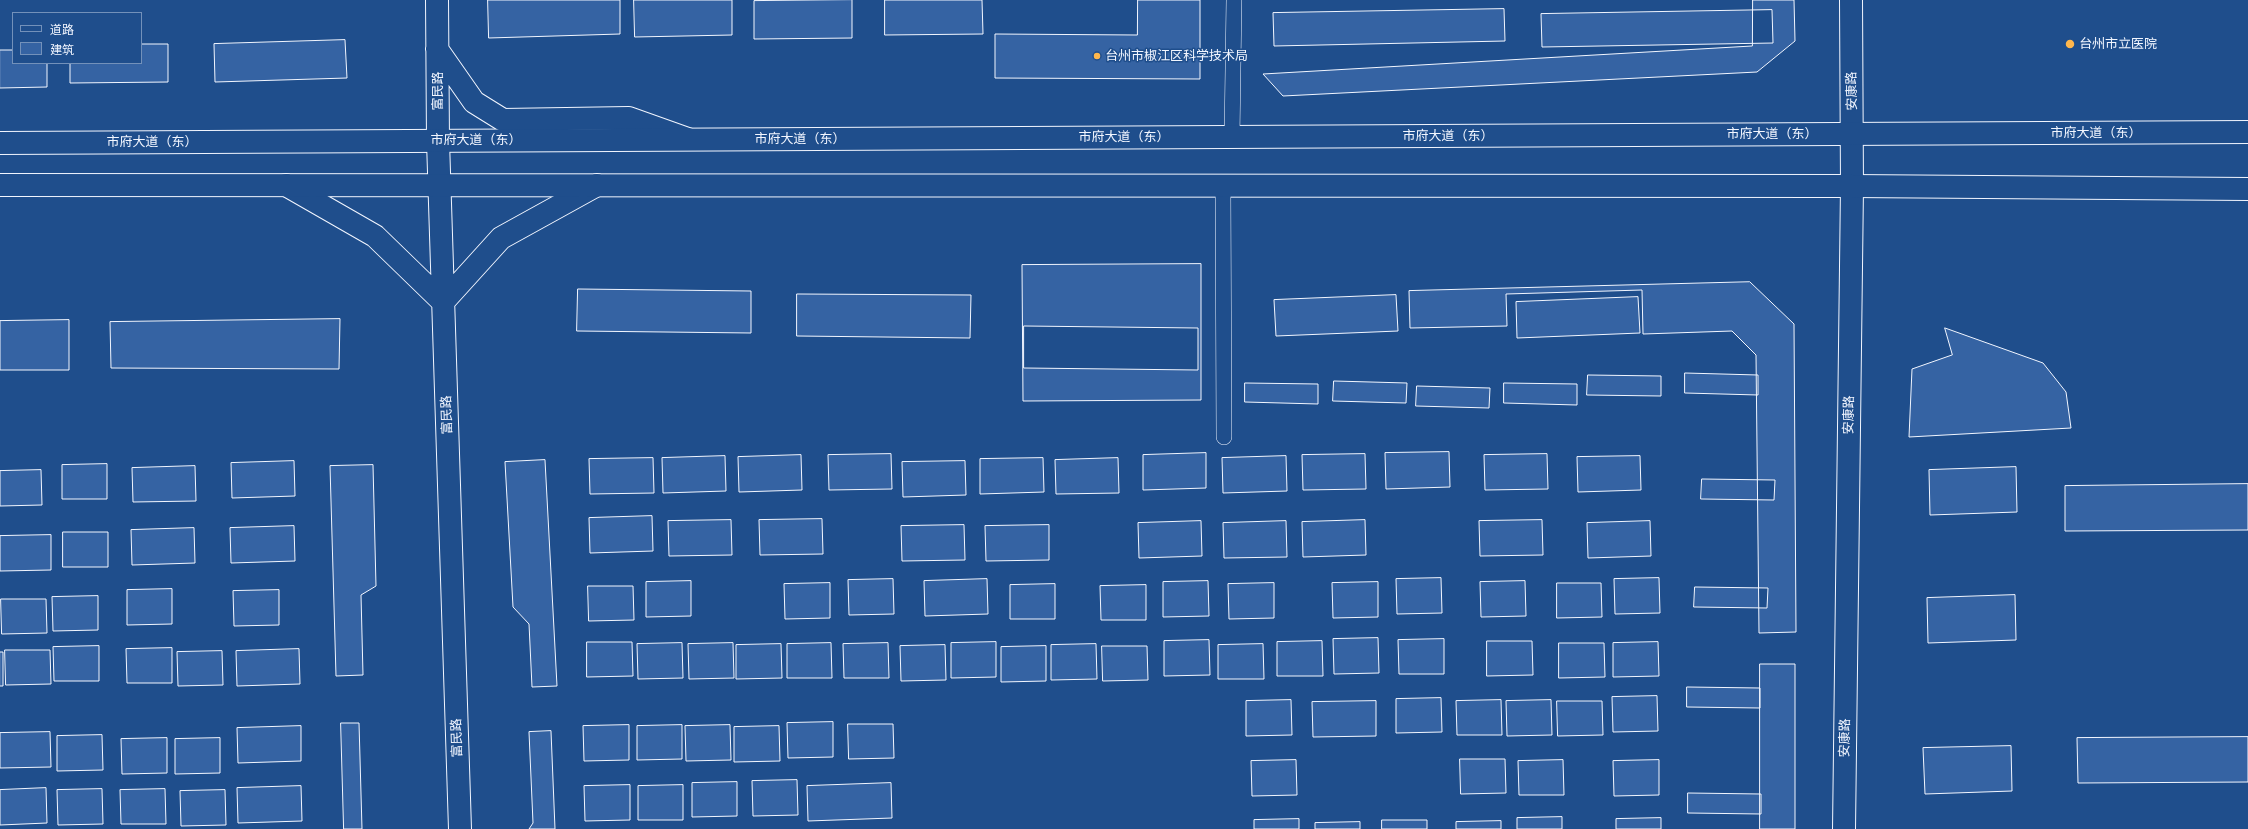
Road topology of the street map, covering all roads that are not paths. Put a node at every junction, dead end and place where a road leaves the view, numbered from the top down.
1 (437, 0) edge
2 (1234, 0) edge
3 (1851, 0) edge
4 (437, 49) junction
5 (2248, 132) edge
6 (1852, 134) junction
7 (1232, 137) junction
8 (689, 140) junction
9 (438, 141) junction
10 (0, 143) edge
11 (0, 185) edge
12 (286, 185) junction
13 (439, 185) junction
14 (597, 185) junction
15 (1223, 186) junction
16 (1852, 186) junction
17 (2248, 189) edge
18 (443, 302) junction
19 (1224, 437) dead end
20 (460, 829) edge
21 (1844, 829) edge

1 - 4 main road, 富民路
2 - 7 street
3 - 6 main road, 安康路
4 - 8 main road
4 - 9 main road, 富民路
5 - 6 main road, 市府大道（东）
6 - 7 main road, 市府大道（东）
6 - 16 main road, 安康路
7 - 8 main road, 市府大道（东）
8 - 9 main road, 市府大道（东）
9 - 10 main road, 市府大道（东）
9 - 13 main road, 富民路
11 - 12 main road
12 - 13 main road
12 - 18 main road
13 - 14 main road
13 - 18 main road, 富民路
14 - 15 main road
14 - 18 main road
15 - 16 main road
15 - 19 street
16 - 17 main road
16 - 21 main road, 安康路
18 - 20 main road, 富民路

